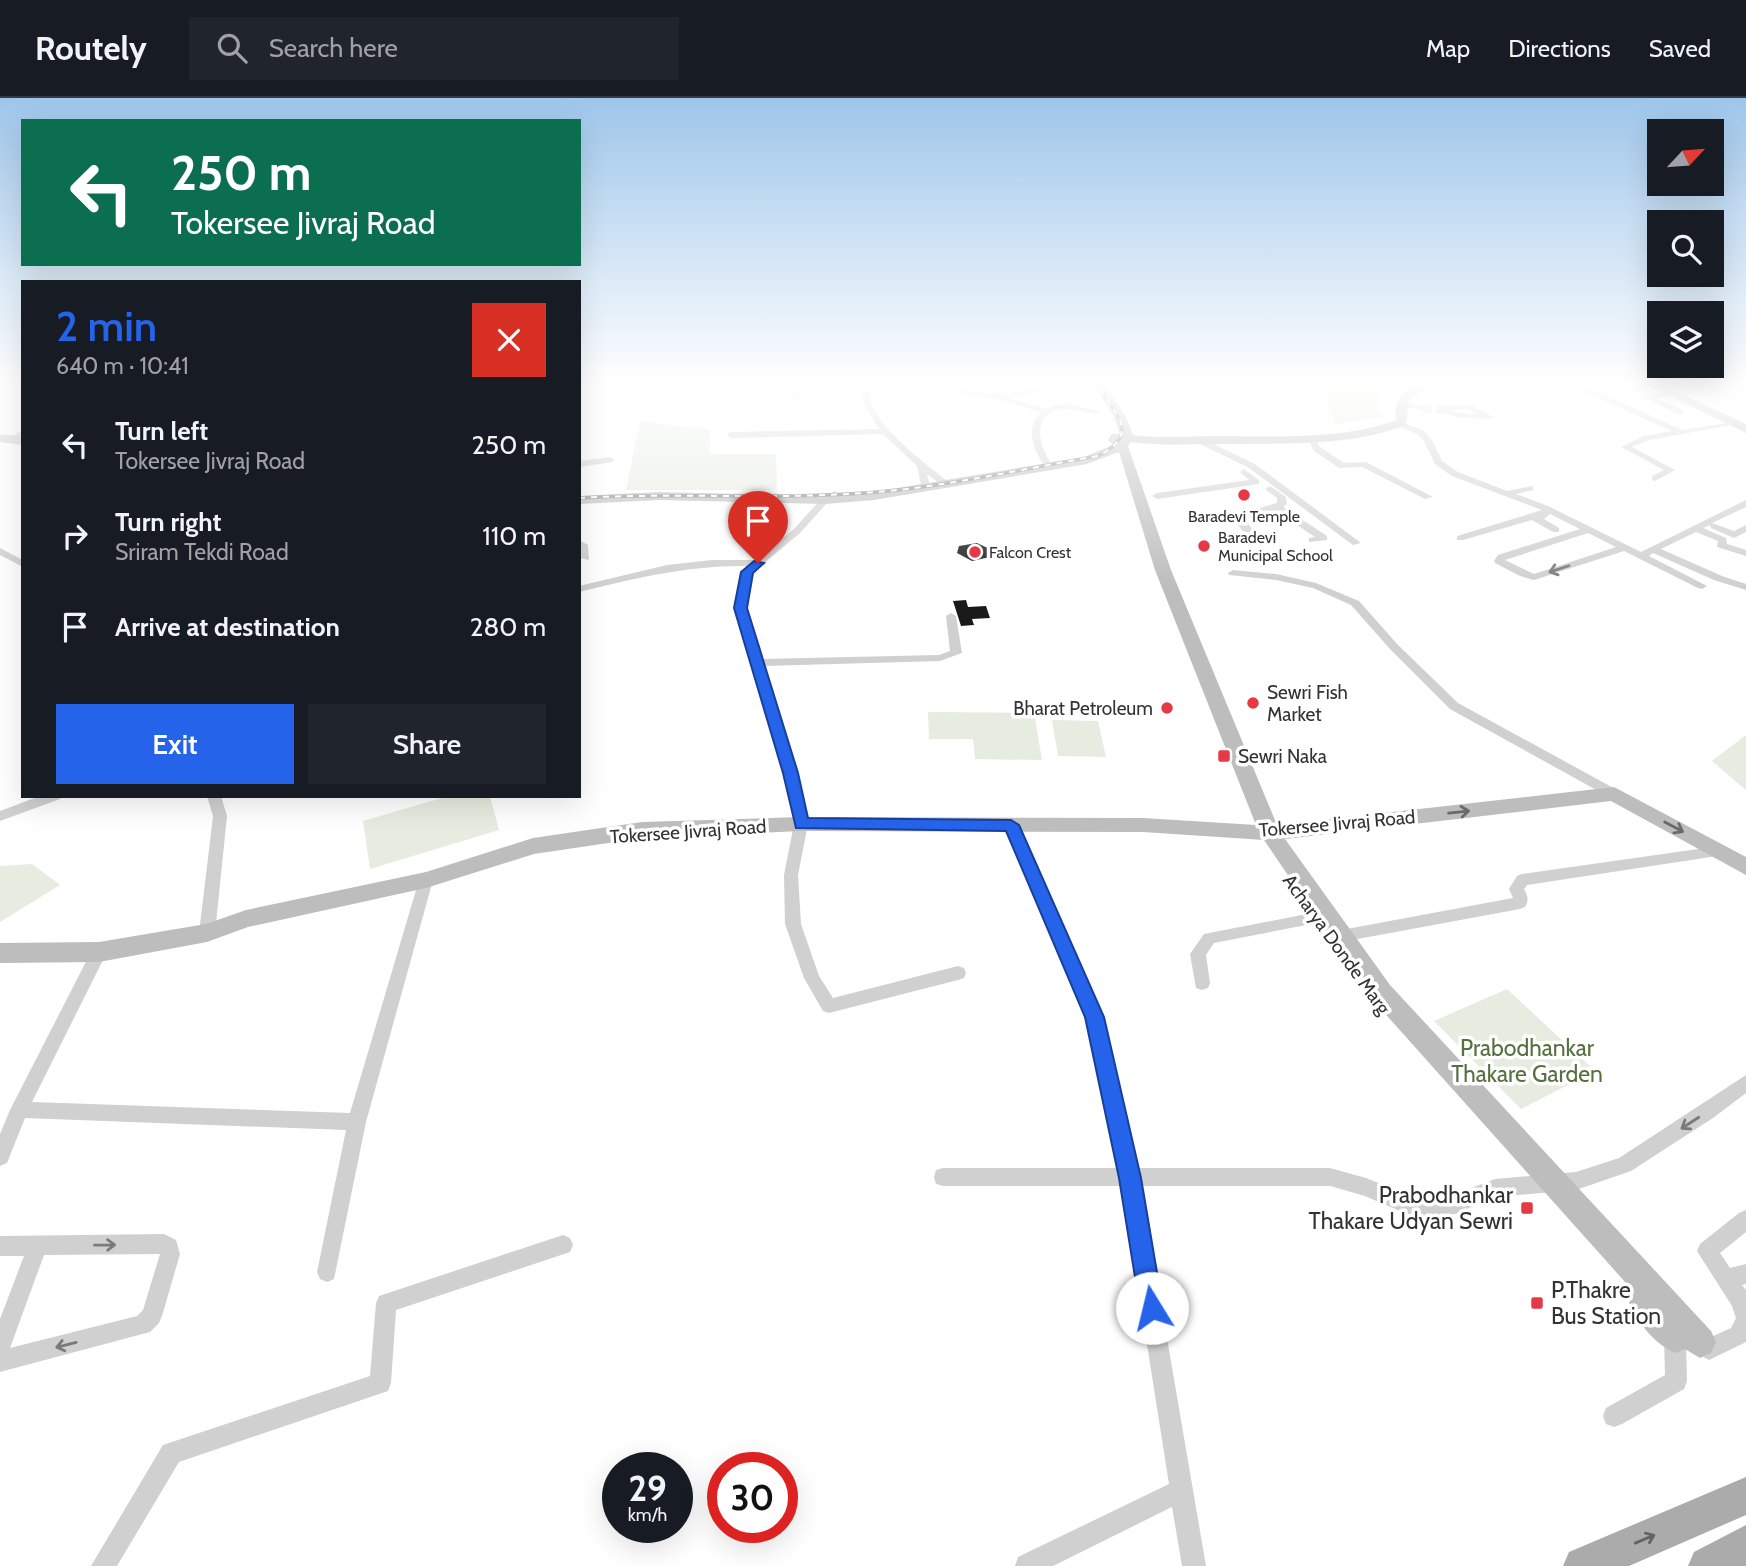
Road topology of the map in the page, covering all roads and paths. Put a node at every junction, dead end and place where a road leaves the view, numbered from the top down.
1 (907, 452) edge
2 (1039, 452) edge
3 (1102, 452) edge
4 (1120, 452) edge
5 (1212, 452) edge
6 (1220, 452) edge
7 (1321, 452) edge
8 (1434, 452) edge
9 (1634, 452) edge
10 (610, 460) dead end
11 (1046, 463) junction
12 (581, 464) edge
13 (921, 465) junction
14 (1655, 478) dead end
15 (943, 482) junction
16 (1256, 482) junction
17 (924, 483) junction
18 (1530, 488) dead end
19 (642, 494) junction
20 (1504, 494) junction
21 (581, 495) edge
22 (1157, 496) dead end
23 (829, 497) junction
24 (1428, 497) dead end
25 (581, 500) edge
26 (1746, 503) edge
27 (1278, 508) junction
28 (1556, 515) junction
29 (1535, 517) junction
30 (1706, 523) junction
31 (1695, 528) junction
32 (1746, 528) edge
33 (1556, 530) dead end
34 (1587, 530) junction
35 (1460, 538) dead end
36 (1263, 540) dead end
37 (1312, 540) dead end
38 (1356, 543) dead end
39 (581, 544) edge
40 (1624, 548) junction
41 (1652, 550) junction
42 (0, 551) edge
43 (1746, 553) edge
44 (1640, 556) junction
45 (585, 558) dead end
46 (21, 563) edge
47 (758, 563) junction
48 (1233, 573) dead end
49 (1702, 586) dead end
50 (1746, 587) edge
51 (581, 588) edge
52 (951, 616) dead end
53 (756, 663) junction
54 (1614, 794) junction
55 (50, 798) edge
56 (215, 798) edge
57 (0, 816) edge
58 (801, 824) junction
59 (1011, 825) junction
60 (1264, 832) junction
61 (1719, 851) junction
62 (1746, 867) edge
63 (426, 880) junction
64 (1330, 931) junction
65 (207, 933) junction
66 (99, 952) junction
67 (0, 953) edge
68 (958, 973) dead end
69 (1202, 983) dead end
70 (1745, 1085) edge
71 (19, 1110) junction
72 (357, 1122) junction
73 (0, 1157) edge
74 (943, 1177) dead end
75 (1130, 1178) junction
76 (1548, 1185) junction
77 (1746, 1220) edge
78 (563, 1245) dead end
79 (0, 1246) edge
80 (37, 1247) junction
81 (327, 1272) dead end
82 (1746, 1274) edge
83 (1725, 1279) junction
84 (1746, 1316) edge
85 (1746, 1322) edge
86 (1695, 1343) junction
87 (0, 1347) edge
88 (0, 1361) edge
89 (1614, 1416) dead end
90 (1181, 1490) junction
91 (1746, 1496) edge
92 (1746, 1545) edge
93 (103, 1566) edge
94 (1027, 1566) edge
95 (1194, 1566) edge
96 (1583, 1566) edge
97 (1708, 1566) edge

1 - 13 street
2 - 11 street
3 - 11 street
4 - 60 street, Acharya Donde Marg
5 - 16 street
6 - 38 street
7 - 24 street
8 - 20 street
9 - 14 street
10 - 12 street
11 - 15 street
13 - 15 street
13 - 17 street
15 - 17 street
15 - 23 street
16 - 22 street
16 - 27 street
17 - 23 street
18 - 20 street
19 - 21 street
19 - 23 street
19 - 25 street
20 - 28 street
23 - 47 street
26 - 30 street
27 - 36 street
27 - 37 street
28 - 29 street
28 - 34 street
29 - 33 street
29 - 35 street
30 - 31 street
30 - 32 street
31 - 41 street
31 - 43 street
34 - 40 street
40 -> 34 street
39 - 45 street
40 - 44 street
41 - 44 street
41 - 50 street
42 - 46 street
44 - 49 street
47 - 51 street
47 - 53 street
48 - 54 street
52 - 53 street
53 - 58 street
60 -> 54 street, Tokersee Jivraj Road
54 -> 61 street
55 - 57 street
56 - 65 street
58 - 59 street, Tokersee Jivraj Road
58 - 63 street, Tokersee Jivraj Road
58 - 68 street
59 - 60 street, Tokersee Jivraj Road
59 - 75 street
60 - 64 street, Acharya Donde Marg
61 - 62 street
61 - 64 street
63 - 65 street, Tokersee Jivraj Road
63 - 72 street
64 - 69 street
64 - 76 street, Acharya Donde Marg
65 - 66 street, Tokersee Jivraj Road
66 - 67 street, Tokersee Jivraj Road
66 - 71 street
70 -> 76 street
71 - 72 street
71 - 73 street
72 - 81 street
74 - 75 street
75 - 76 street
75 - 90 street
76 - 86 street, Acharya Donde Marg
77 - 83 street
78 - 93 street
79 - 80 street
80 - 87 street
80 -> 88 street
82 - 83 street
83 - 84 street
85 - 86 street
86 - 89 street
90 - 94 street
90 - 95 street
96 -> 91 main road
92 - 97 main road

